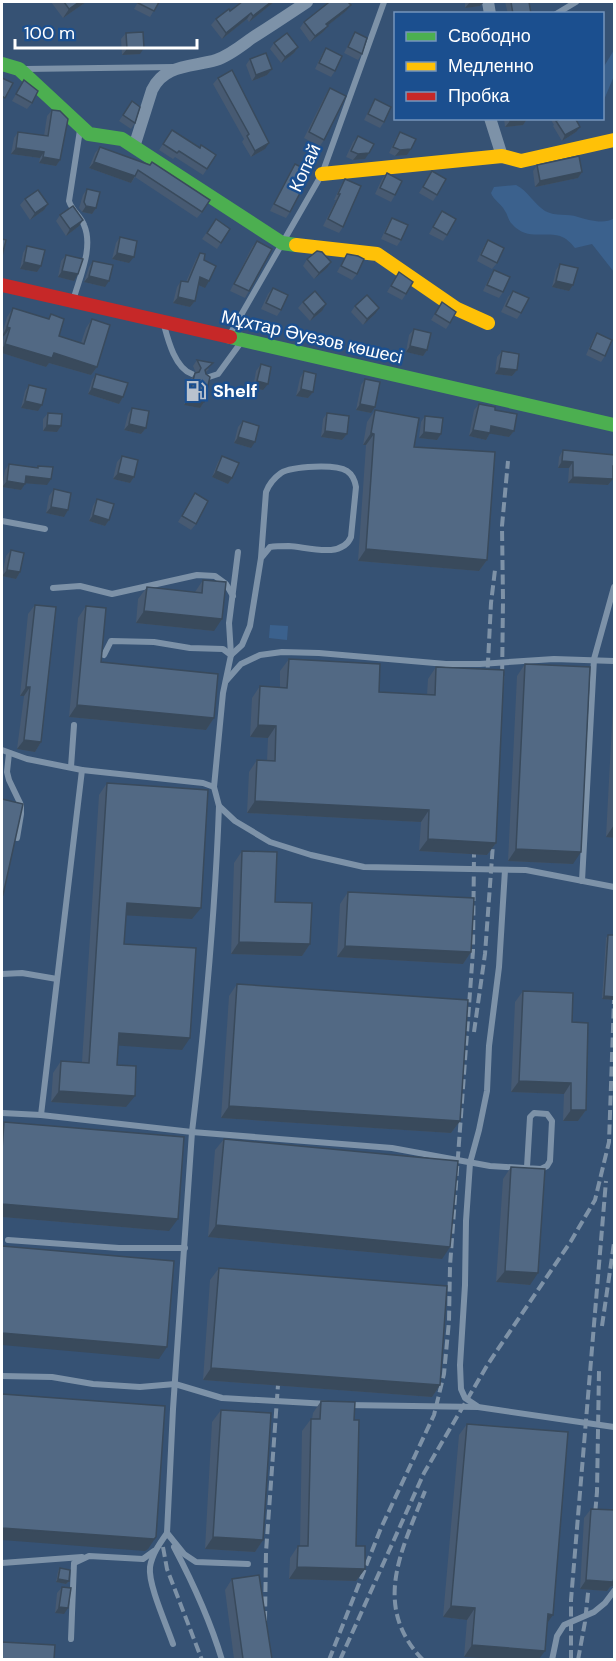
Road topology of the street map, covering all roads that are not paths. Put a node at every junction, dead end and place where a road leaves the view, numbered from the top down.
1 (307, 2) edge
2 (384, 2) edge
3 (576, 2) edge
4 (559, 12) edge
5 (2, 64) edge
6 (178, 67) junction
7 (18, 69) junction
8 (491, 120) edge
9 (81, 126) junction
10 (615, 140) edge
11 (134, 147) junction
12 (502, 156) junction
13 (322, 174) junction
14 (282, 243) junction
15 (2, 285) edge
16 (72, 302) junction
17 (163, 321) junction
18 (488, 323) dead end
19 (228, 336) junction
20 (243, 340) junction
21 (192, 374) edge
22 (206, 378) edge
23 (615, 425) edge
24 (2, 521) edge
25 (45, 529) dead end
26 (238, 552) dead end
27 (261, 558) junction
28 (615, 587) edge
29 (53, 588) dead end
30 (233, 596) junction
31 (104, 655) edge
32 (231, 655) junction
33 (594, 659) junction
34 (615, 661) edge
35 (226, 681) junction
36 (74, 725) dead end
37 (2, 750) edge
38 (9, 753) junction
39 (71, 767) junction
40 (82, 770) junction
41 (214, 787) junction
42 (219, 806) junction
43 (17, 838) edge
44 (505, 870) junction
45 (582, 881) junction
46 (615, 887) edge
47 (2, 974) edge
48 (57, 979) junction
49 (2, 1113) edge
50 (41, 1115) junction
51 (192, 1131) junction
52 (470, 1163) junction
53 (527, 1167) junction
54 (8, 1240) dead end
55 (184, 1248) junction
56 (2, 1376) edge
57 (175, 1384) junction
58 (478, 1407) junction
59 (615, 1427) edge
60 (166, 1533) junction
61 (155, 1551) junction
62 (89, 1556) junction
63 (2, 1563) edge
64 (248, 1564) dead end
65 (615, 1591) edge
66 (70, 1639) dead end
67 (173, 1644) dead end
68 (222, 1659) edge
69 (552, 1659) edge

1 - 6 street
2 - 13 lane, Копай
3 - 4 lane
5 - 7 street
6 - 7 lane
6 - 11 street
7 - 9 street
8 - 12 street
9 - 11 street
9 - 16 lane
10 - 12 street
11 - 14 street
12 - 13 street
13 - 14 lane, Копай
14 - 18 street
14 - 19 lane, Копай
15 - 16 street, Мұхтар Әуезов көшесі
16 - 17 street, Мұхтар Әуезов көшесі
17 - 19 street, Мұхтар Әуезов көшесі
17 - 21 lane
19 - 20 street, Мұхтар Әуезов көшесі
20 - 22 lane
20 - 23 street, Мұхтар Әуезов көшесі
24 - 25 lane
26 - 30 lane
27 - 27 lane
27 - 32 lane
28 - 33 lane
29 - 30 lane
30 - 32 lane
31 - 32 lane
32 - 35 lane
33 - 34 lane
33 - 35 lane
33 - 45 lane
35 - 41 lane
36 - 39 lane
37 - 38 lane
38 - 39 lane
38 - 43 lane
39 - 40 lane
40 - 41 lane
40 - 48 lane
41 - 42 lane
42 - 44 lane
42 - 51 lane
44 - 45 lane
44 - 52 lane
45 - 46 lane
47 - 48 lane
48 - 50 lane
49 - 50 lane
50 - 51 lane
51 - 52 lane
51 - 55 lane
52 - 53 lane
52 - 58 lane
53 - 53 lane
54 - 55 lane
55 - 57 lane
56 - 57 lane
57 - 58 lane
57 - 60 lane
58 - 59 lane
60 - 61 lane
60 - 64 lane
60 - 68 lane
61 - 62 lane
61 - 67 lane
62 - 63 lane
62 - 66 lane
65 - 69 lane

